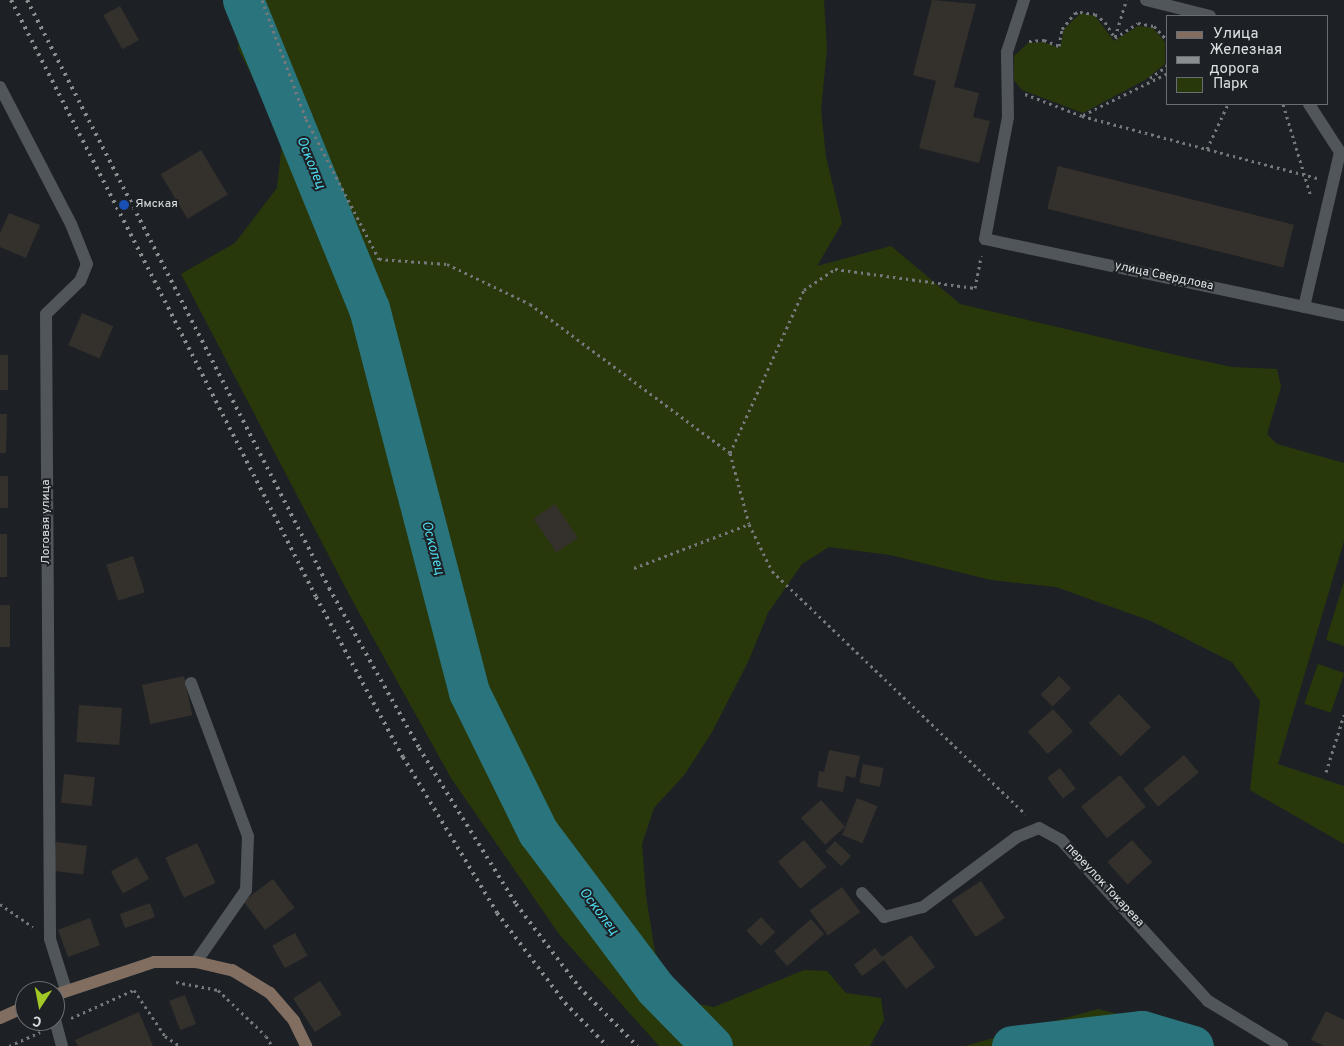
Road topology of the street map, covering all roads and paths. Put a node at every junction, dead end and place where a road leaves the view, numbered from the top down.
1 (262, 0) edge
2 (1024, 0) edge
3 (1126, 0) edge
4 (1146, 0) edge
5 (1206, 15) edge
6 (1115, 38) junction
7 (1166, 39) edge
8 (1059, 46) dead end
9 (1166, 67) edge
10 (1166, 74) edge
11 (1146, 81) junction
12 (0, 87) edge
13 (1034, 97) dead end
14 (1228, 105) edge
15 (1283, 105) edge
16 (1310, 105) edge
17 (1082, 116) junction
18 (1207, 149) junction
19 (1305, 175) junction
20 (1333, 183) junction
21 (1322, 232) junction
22 (984, 238) junction
23 (1304, 306) junction
24 (1344, 315) edge
25 (730, 453) junction
26 (749, 524) junction
27 (634, 568) dead end
28 (191, 683) dead end
29 (1344, 715) edge
30 (1326, 772) dead end
31 (1039, 828) junction
32 (862, 893) dead end
33 (0, 904) edge
34 (50, 939) junction
35 (196, 962) junction
36 (59, 981) edge
37 (172, 982) dead end
38 (141, 987) dead end
39 (134, 990) junction
40 (65, 991) edge
41 (15, 1011) edge
42 (0, 1018) edge
43 (65, 1018) edge
44 (38, 1031) edge
45 (58, 1031) edge
46 (9, 1046) edge
47 (62, 1046) edge
48 (180, 1046) edge
49 (272, 1046) edge
50 (306, 1046) edge
51 (1282, 1046) edge

1 - 25 path
2 - 22 street
3 - 6 path
4 - 5 street
6 - 7 path
6 - 8 path
9 - 11 path
10 - 11 path
11 - 17 path
12 - 34 street, Логовая улица
13 - 17 path
14 - 18 path
15 - 19 path
16 - 20 street
17 - 18 path
18 - 19 path
19 - 20 path
19 - 21 path
20 - 21 street
21 - 23 street
22 - 23 street, улица Свердлова
22 - 25 path
23 - 24 street, улица Свердлова
25 - 26 path
26 - 27 path
26 - 31 path
28 - 35 street
29 - 30 path
31 - 32 street
31 - 51 street, переулок Токарева
33 - 34 path
34 - 36 street, Логовая улица
35 - 40 street
35 - 50 street
37 - 49 path
38 - 39 path
39 - 43 path
39 - 48 path
41 - 42 street
44 - 46 path
45 - 47 street

